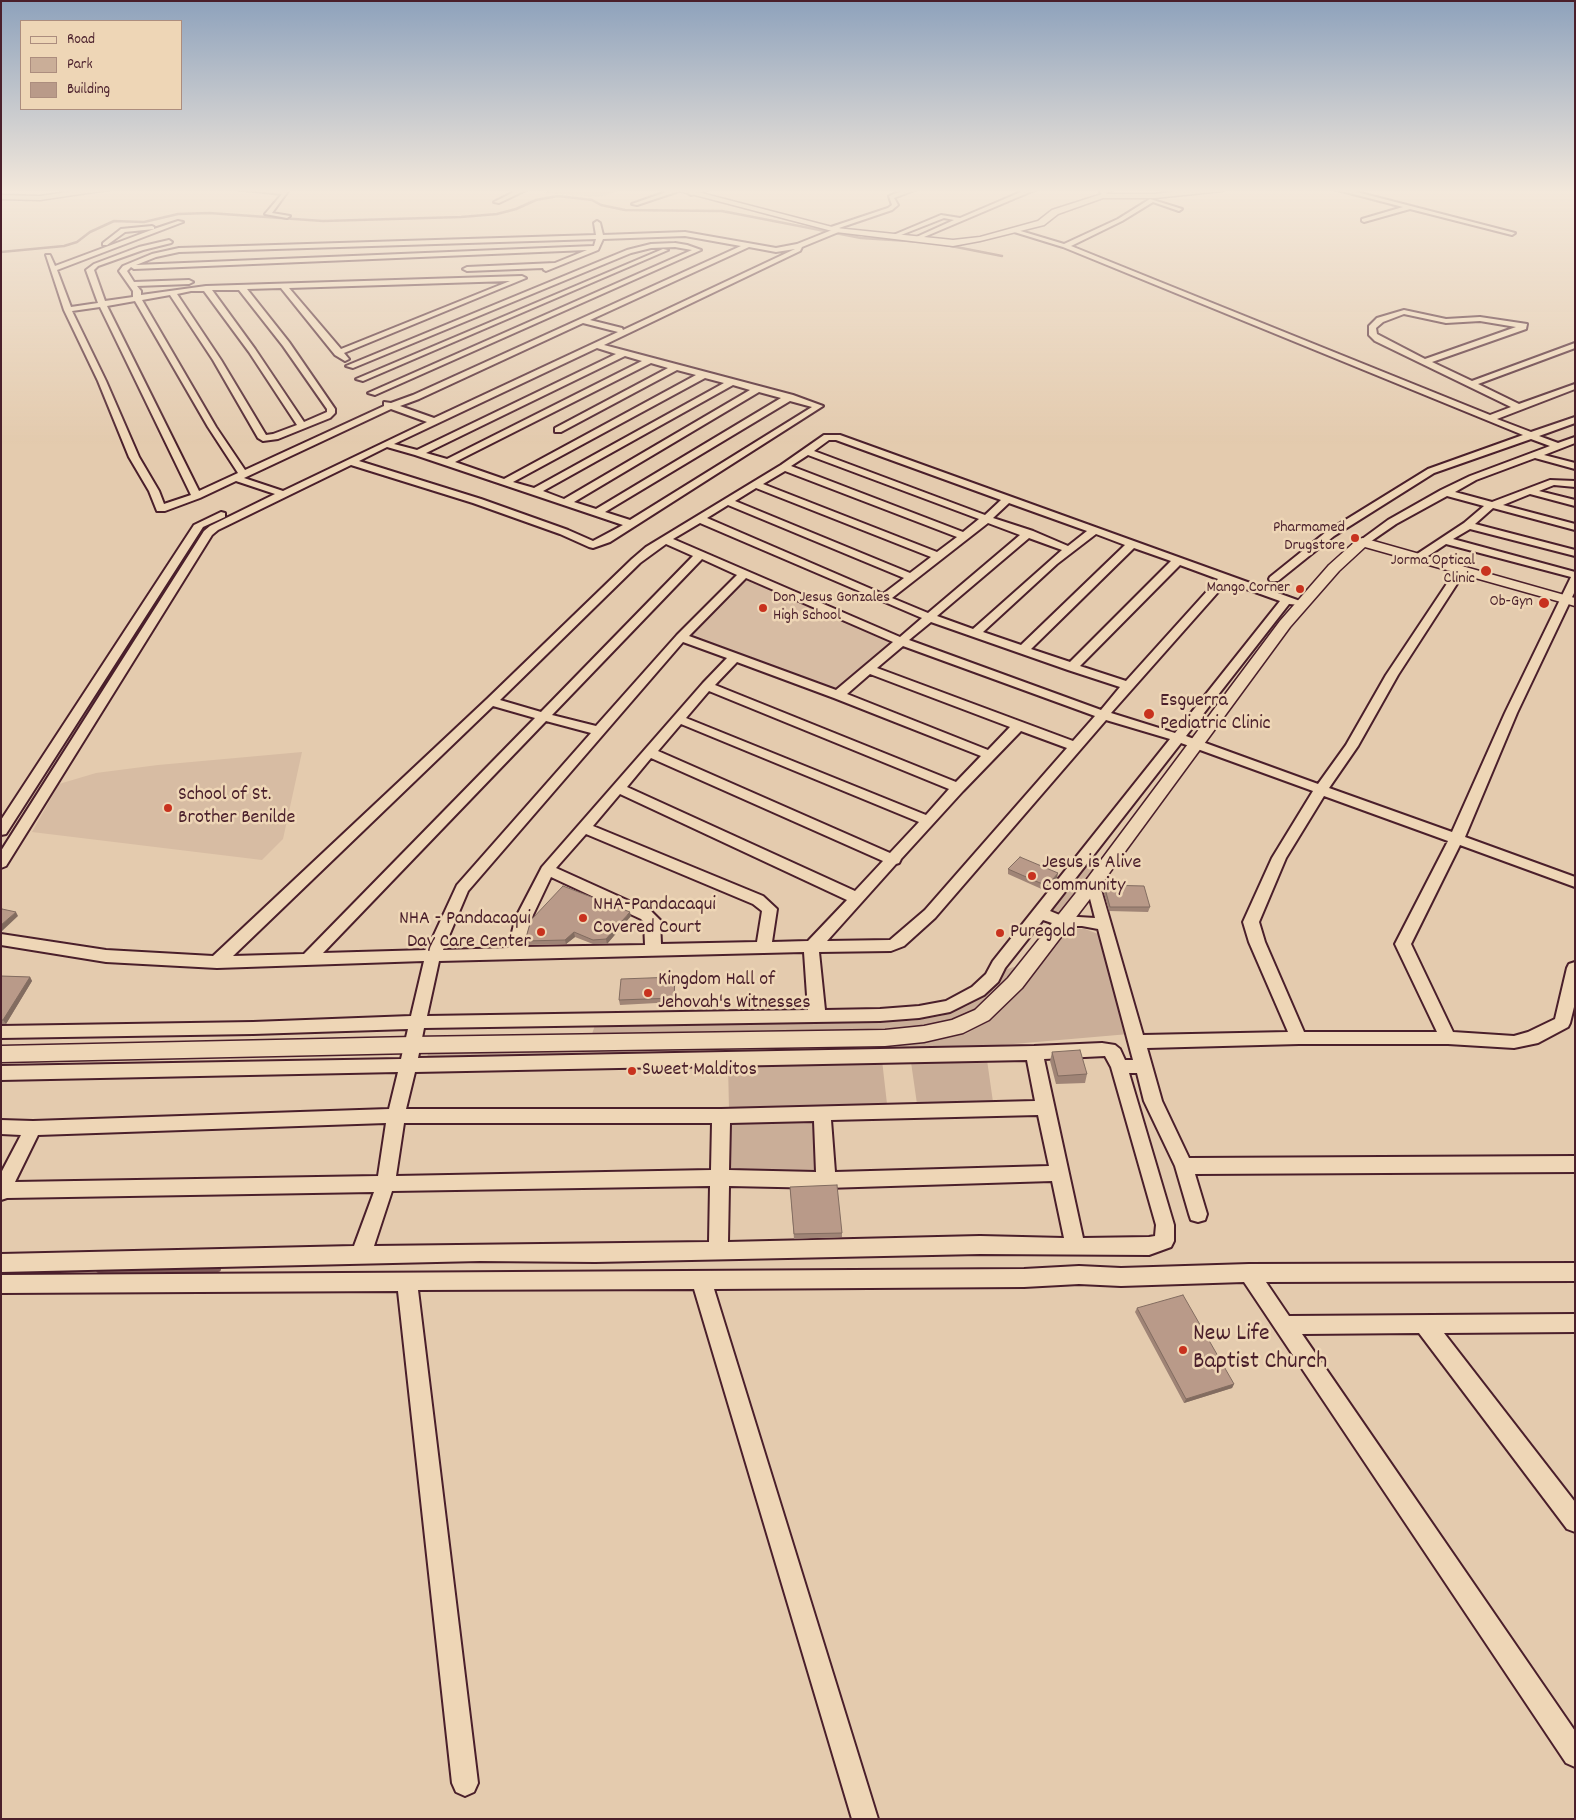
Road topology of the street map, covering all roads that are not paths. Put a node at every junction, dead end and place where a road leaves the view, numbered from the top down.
1 (56, 274) edge
2 (92, 274) edge
3 (127, 274) edge
4 (533, 274) edge
5 (571, 274) edge
6 (607, 274) edge
7 (643, 274) edge
8 (685, 274) edge
9 (747, 274) edge
10 (1134, 274) edge
11 (522, 278) junction
12 (281, 282) junction
13 (132, 284) junction
14 (206, 288) junction
15 (242, 288) junction
16 (498, 288) junction
17 (468, 290) dead end
18 (173, 292) junction
19 (292, 295) junction
20 (302, 295) dead end
21 (478, 296) junction
22 (137, 298) junction
23 (501, 303) junction
24 (102, 304) junction
25 (567, 307) junction
26 (525, 309) junction
27 (68, 310) junction
28 (597, 314) junction
29 (550, 315) junction
30 (583, 321) junction
31 (640, 326) junction
32 (619, 330) junction
33 (592, 345) junction
34 (1575, 345) edge
35 (338, 353) junction
36 (624, 353) junction
37 (650, 360) junction
38 (1424, 362) junction
39 (350, 366) junction
40 (676, 367) junction
41 (704, 374) junction
42 (360, 379) junction
43 (732, 382) junction
44 (1472, 385) junction
45 (1575, 386) edge
46 (758, 388) junction
47 (372, 393) junction
48 (790, 397) junction
49 (390, 406) junction
50 (1518, 407) junction
51 (424, 418) junction
52 (1492, 418) junction
53 (529, 420) junction
54 (1575, 420) edge
55 (436, 422) junction
56 (302, 426) junction
57 (558, 430) junction
58 (1533, 437) junction
59 (586, 438) junction
60 (1575, 440) edge
61 (386, 444) junction
62 (1559, 445) junction
63 (1575, 448) edge
64 (806, 451) junction
65 (418, 453) junction
66 (1534, 455) junction
67 (350, 462) junction
68 (447, 463) junction
69 (1575, 466) edge
70 (784, 467) junction
71 (240, 476) junction
72 (505, 482) junction
73 (755, 484) junction
74 (1575, 484) edge
75 (1530, 491) junction
76 (277, 492) junction
77 (534, 492) junction
78 (1444, 492) junction
79 (197, 496) junction
80 (1007, 500) junction
81 (729, 502) junction
82 (564, 503) junction
83 (1575, 503) edge
84 (1490, 506) junction
85 (596, 513) junction
86 (987, 518) junction
87 (700, 519) junction
88 (631, 524) junction
89 (1468, 524) junction
90 (1575, 527) edge
91 (1094, 531) junction
92 (1029, 533) junction
93 (964, 536) junction
94 (666, 540) junction
95 (1444, 540) junction
96 (1132, 544) junction
97 (1360, 545) junction
98 (1070, 550) junction
99 (701, 554) junction
100 (1575, 554) edge
101 (938, 556) junction
102 (1418, 558) junction
103 (1178, 560) junction
104 (1459, 573) junction
105 (744, 574) junction
106 (1575, 575) edge
107 (911, 577) junction
108 (1225, 578) junction
109 (1274, 579) dead end
110 (1575, 579) edge
111 (885, 598) junction
112 (1295, 603) junction
113 (1569, 603) edge
114 (163, 607) junction
115 (147, 608) junction
116 (928, 617) junction
117 (1279, 622) junction
118 (975, 633) junction
119 (681, 637) junction
120 (900, 641) junction
121 (1023, 650) junction
122 (736, 656) junction
123 (1072, 667) junction
124 (868, 669) junction
125 (707, 686) junction
126 (1128, 686) junction
127 (838, 695) junction
128 (491, 702) junction
129 (1103, 715) junction
130 (543, 716) junction
131 (679, 719) junction
132 (1018, 726) junction
133 (599, 731) junction
134 (1179, 738) junction
135 (1195, 745) junction
136 (1076, 747) junction
137 (651, 753) junction
138 (990, 755) junction
139 (618, 788) junction
140 (958, 788) junction
141 (1320, 791) junction
142 (928, 821) junction
143 (584, 828) junction
144 (1, 831) edge
145 (1456, 838) junction
146 (1095, 845) junction
147 (1115, 853) junction
148 (894, 860) junction
149 (1, 863) edge
150 (547, 870) junction
151 (1575, 882) edge
152 (1093, 883) junction
153 (856, 898) junction
154 (1041, 913) junction
155 (1061, 921) junction
156 (1104, 925) junction
157 (1, 939) edge
158 (764, 947) junction
159 (811, 948) junction
160 (653, 949) junction
161 (514, 953) junction
162 (433, 955) junction
163 (309, 958) junction
164 (217, 962) junction
165 (1575, 968) edge
166 (817, 1016) junction
167 (417, 1022) junction
168 (1, 1032) edge
169 (1298, 1038) junction
170 (1448, 1038) junction
171 (1137, 1042) junction
172 (1034, 1053) junction
173 (1, 1054) edge
174 (410, 1054) junction
175 (1144, 1066) junction
176 (1119, 1067) junction
177 (1, 1073) edge
178 (1045, 1108) junction
179 (822, 1113) junction
180 (396, 1116) junction
181 (721, 1116) junction
182 (1, 1128) edge
183 (33, 1128) junction
184 (1575, 1164) edge
185 (1184, 1166) junction
186 (1059, 1173) junction
187 (718, 1178) junction
188 (826, 1180) junction
189 (386, 1183) junction
190 (1, 1191) edge
191 (1198, 1214) dead end
192 (1075, 1248) junction
193 (718, 1250) junction
194 (361, 1255) junction
195 (1, 1263) edge
196 (1575, 1272) edge
197 (1250, 1273) junction
198 (701, 1279) junction
199 (407, 1281) junction
200 (1, 1284) edge
201 (1575, 1323) edge
202 (1424, 1324) junction
203 (1286, 1325) junction
204 (1575, 1521) edge
205 (1575, 1754) edge
206 (465, 1783) dead end
207 (865, 1819) edge

1 - 27 street
2 - 24 street
3 - 13 street
4 - 11 street
5 - 23 street
6 - 26 street
7 - 25 street
8 - 28 street
9 - 31 street
10 - 52 street
11 - 12 street
11 - 16 street
12 - 13 street
12 - 15 street
12 - 19 street
13 - 22 street
14 - 15 street
14 - 18 street
14 - 56 street
15 - 56 street
16 - 17 street
16 - 21 street
18 - 22 street
18 - 56 street
19 - 20 street
19 - 35 street
21 - 23 street
21 - 35 street
22 - 24 street
22 - 71 street
23 - 26 street
23 - 39 street
24 - 27 street
24 - 79 street
25 - 28 street
25 - 29 street
26 - 29 street
26 - 42 street
27 - 79 street
28 - 30 street
29 - 47 street
30 - 32 street
30 - 49 street
31 - 32 street
31 - 33 street
32 - 33 street
33 - 36 street
33 - 51 street
33 - 55 street
34 - 44 street
35 - 39 street
36 - 37 street
36 - 65 street
37 - 40 street
37 - 53 street
38 - 38 street
38 - 44 street
39 - 42 street
40 - 41 street
40 - 57 street
41 - 43 street
41 - 59 street
42 - 47 street
43 - 46 street
43 - 77 street
44 - 50 street
45 - 50 street
46 - 48 street
46 - 82 street
47 - 49 street
48 - 85 street
48 - 88 street
49 - 51 street
49 - 71 street
50 - 52 street
51 - 55 street
51 - 76 street
52 - 58 street
53 - 57 street
53 - 68 street
54 - 58 street
55 - 61 street
57 - 59 street
58 - 62 street
58 - 109 street
59 - 72 street
60 - 62 street
61 - 65 street
61 - 67 street
62 - 63 street
62 - 66 street
64 - 70 street
64 - 80 street
64 - 86 street
65 - 68 street
66 - 69 street
66 - 78 street
67 - 76 street
67 - 88 street
68 - 72 street
70 - 73 street
70 - 93 street
71 - 76 street
71 - 79 street
72 - 77 street
73 - 81 street
73 - 101 street
74 - 75 street
75 - 83 street
75 - 84 street
76 - 114 street
76 - 115 street
77 - 82 street
78 - 84 street
78 - 97 street
80 - 86 street
80 - 91 street
81 - 87 street
81 - 107 street
82 - 85 street
84 - 89 street
84 - 90 street
85 - 88 street
86 - 92 street
86 - 93 street
87 - 94 street
87 - 111 street
89 - 95 street
89 - 100 street
91 - 96 street
91 - 98 street
92 - 98 street
92 - 116 street
93 - 101 street
94 - 99 street
94 - 128 street
95 - 102 street
95 - 106 street
96 - 103 street
96 - 121 street
97 - 102 street
97 - 104 street
97 - 112 street
98 - 118 street
99 - 105 street
99 - 130 street
101 - 107 street
102 - 104 street
103 - 108 street
103 - 123 street
104 - 113 street
104 - 141 street
105 - 119 street
105 - 120 street
107 - 111 street
108 - 112 street
108 - 126 street
110 - 113 street
111 - 116 street
112 - 117 street
113 - 145 street
114 - 115 street
114 - 149 street
115 - 144 street
116 - 118 street
116 - 120 street
117 - 134 street
117 - 135 street
118 - 121 street
119 - 122 street
119 - 133 street
120 - 124 street
120 - 129 street
121 - 123 street
122 - 125 street
122 - 127 street
123 - 126 street
124 - 127 street
124 - 132 street
125 - 131 street
125 - 140 street
126 - 129 street
127 - 138 street
128 - 130 street
128 - 164 street
129 - 134 street
129 - 136 street
130 - 133 street
130 - 163 street
131 - 137 street
131 - 142 street
132 - 136 street
132 - 138 street
133 - 162 street
134 - 135 street
134 - 146 street
135 - 141 street
135 - 147 street
136 - 159 street
137 - 139 street
137 - 148 street
138 - 140 street
139 - 143 street
139 - 153 street
140 - 142 street
141 - 145 street
141 - 169 street
142 - 148 street
143 - 150 street
143 - 158 street
145 - 151 street
145 - 170 street
146 - 147 street
146 - 154 street
147 - 152 street
148 - 153 street
150 - 160 street
150 - 161 street
152 - 155 street
152 - 156 street
153 - 159 street
154 - 155 street
154 - 166 street
155 - 156 street
155 - 174 street
156 - 171 street
157 - 164 street
158 - 159 street
158 - 160 street
159 - 166 street
160 - 161 street
161 - 162 street
162 - 163 street
162 - 167 street
163 - 164 street
165 - 170 street
166 - 167 street
167 - 168 street
167 - 174 street
169 - 170 street
169 - 171 street
171 - 175 street
172 - 174 street
172 - 176 street
172 - 178 street
173 - 174 street
174 - 177 street
174 - 180 street
175 - 176 street
175 - 185 street
176 - 192 street
178 - 179 street
178 - 186 street
179 - 181 street
179 - 188 street
180 - 181 street
180 - 183 street
180 - 189 street
181 - 187 street
182 - 183 street
183 - 190 street
184 - 185 street
185 - 191 street
186 - 188 street
186 - 192 street
187 - 188 street
187 - 189 street
187 - 193 street
189 - 190 street
189 - 194 street
192 - 193 street
193 - 194 street
194 - 195 street
196 - 197 street
197 - 198 street
197 - 203 street
198 - 199 street
198 - 207 street
199 - 200 street
199 - 206 street
201 - 202 street
202 - 203 street
202 - 204 street
203 - 205 street

